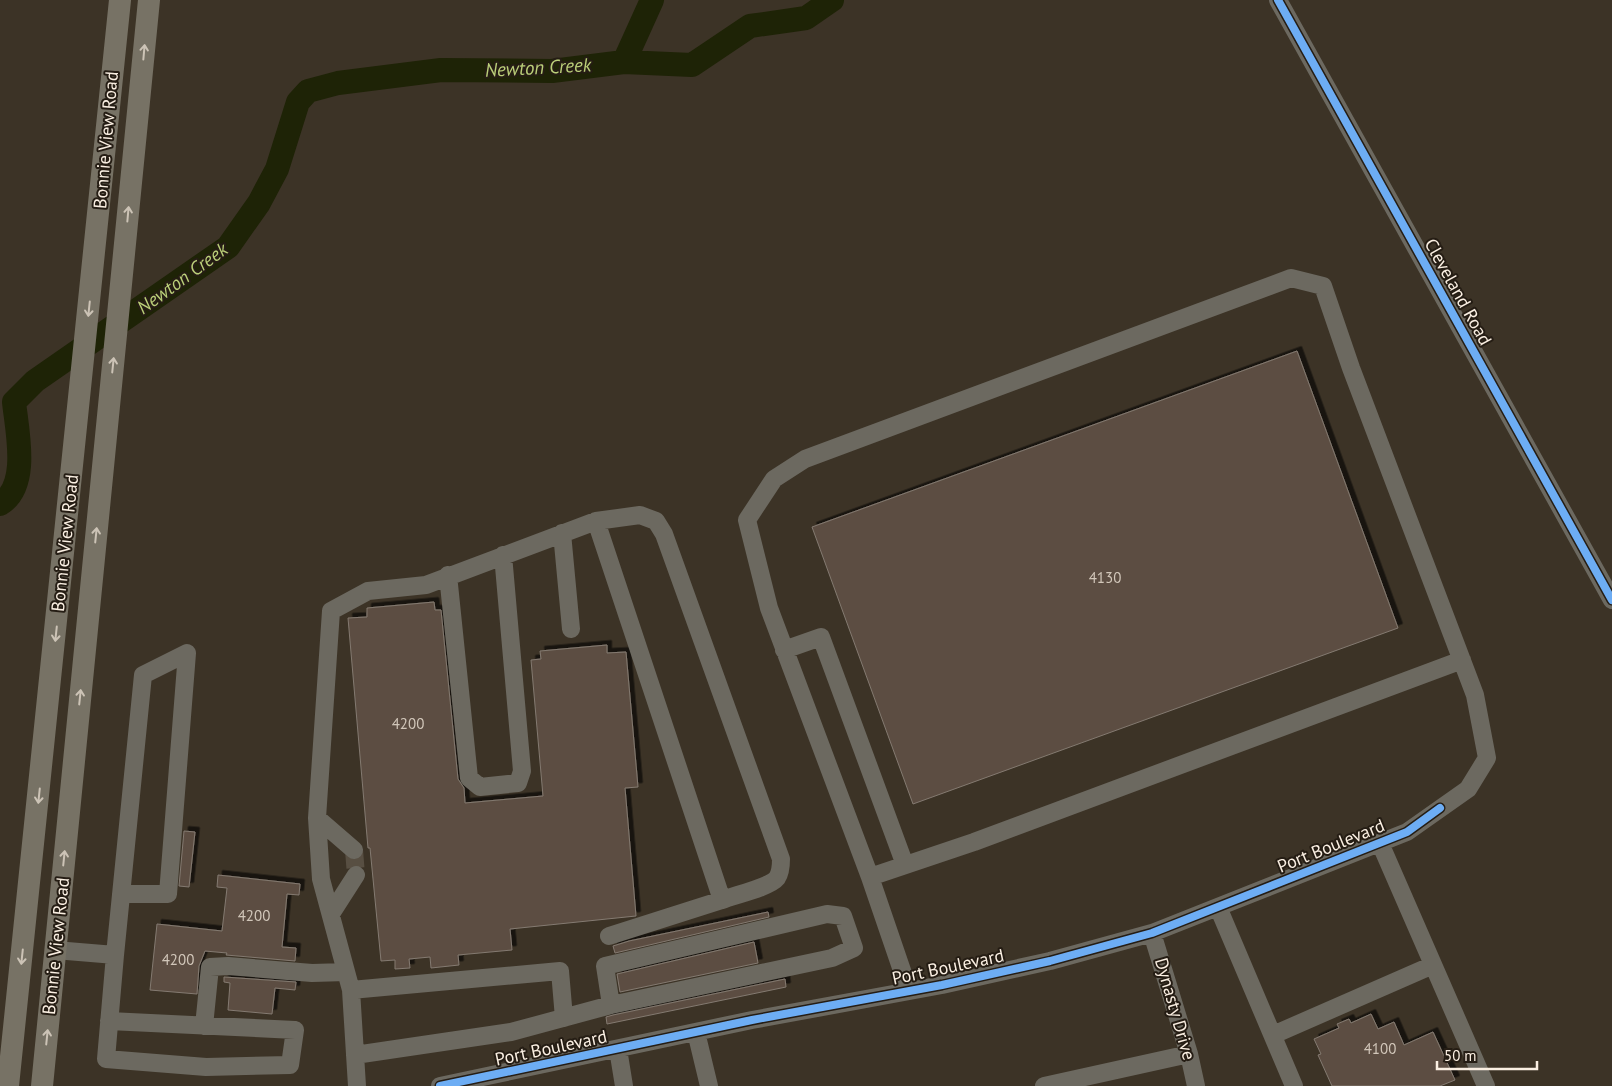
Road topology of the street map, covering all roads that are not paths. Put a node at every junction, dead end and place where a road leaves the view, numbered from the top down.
1 (120, 0) edge
2 (149, 0) edge
3 (1278, 0) edge
4 (596, 521) junction
5 (562, 533) junction
6 (503, 555) junction
7 (448, 575) junction
8 (1612, 600) edge
9 (572, 629) dead end
10 (784, 650) junction
11 (1462, 660) junction
12 (317, 818) junction
13 (1380, 843) junction
14 (354, 850) tunnel mouth
15 (905, 865) junction
16 (356, 875) tunnel mouth
17 (870, 877) junction
18 (121, 894) junction
19 (722, 900) junction
20 (1218, 907) junction
21 (331, 914) junction
22 (1152, 933) junction
23 (608, 936) dead end
24 (55, 950) junction
25 (115, 955) junction
26 (1433, 965) junction
27 (346, 972) junction
28 (351, 990) junction
29 (909, 991) junction
30 (611, 1004) junction
31 (564, 1018) junction
32 (109, 1022) junction
33 (204, 1026) junction
34 (696, 1032) junction
35 (1273, 1035) junction
36 (618, 1049) junction
37 (1189, 1054) junction
38 (355, 1055) junction
39 (8, 1086) edge
40 (42, 1086) edge
41 (357, 1086) edge
42 (440, 1086) edge
43 (624, 1086) edge
44 (709, 1086) edge
45 (1044, 1086) edge
46 (1196, 1086) edge
47 (1294, 1086) edge
48 (1486, 1086) edge

1 -> 39 main road, Bonnie View Road
24 -> 2 main road, Bonnie View Road
3 - 8 street, Cleveland Road
4 - 5 street
4 - 19 street
4 - 19 street
5 - 6 street
5 - 9 street
6 - 7 street
6 - 7 street
7 - 12 street
10 - 11 street, Port Boulevard
10 - 15 street
10 - 17 street
11 - 13 street, Port Boulevard
11 - 15 street
12 - 14 street
12 - 21 street
13 - 20 street, Port Boulevard
13 - 26 street
15 - 17 street
16 - 21 street
17 - 29 street
18 - 18 street
18 - 25 street
19 - 23 street
20 - 22 street, Port Boulevard
20 - 35 street
21 - 27 street
22 - 29 street, Port Boulevard
22 - 37 street, Dynasty Drive
24 - 25 street
40 -> 24 main road, Bonnie View Road
25 - 32 street
26 - 35 street
26 - 48 street
27 - 28 street
27 - 33 street
28 - 31 street
28 - 38 street
29 - 34 street, Port Boulevard
30 - 30 street
30 - 31 street
31 - 38 street
32 - 33 street
32 - 33 street
34 - 36 street, Port Boulevard
34 - 44 street
35 - 47 street
36 - 42 street, Port Boulevard
36 - 43 street
37 - 45 street
37 - 46 street, Dynasty Drive
38 - 41 street

